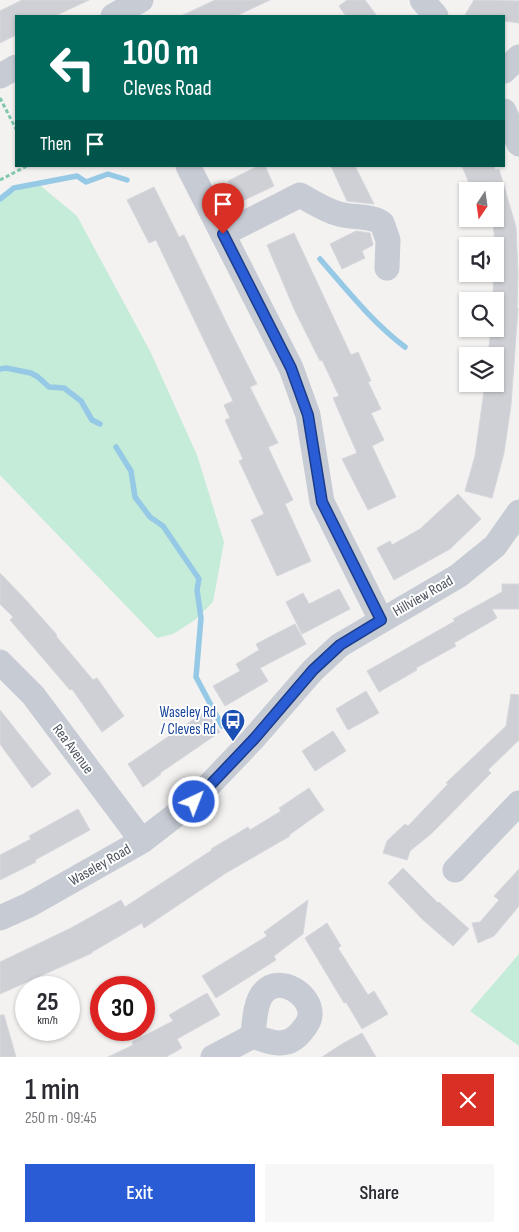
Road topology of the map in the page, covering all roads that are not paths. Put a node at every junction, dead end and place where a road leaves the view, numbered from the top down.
1 (141, 0) edge
2 (422, 0) edge
3 (115, 15) edge
4 (435, 15) edge
5 (519, 57) edge
6 (15, 68) edge
7 (505, 70) edge
8 (0, 76) edge
9 (505, 113) edge
10 (519, 144) edge
11 (189, 167) edge
12 (223, 234) junction
13 (387, 268) dead end
14 (517, 520) edge
15 (381, 620) junction
16 (0, 662) edge
17 (194, 802) joint
18 (519, 803) edge
19 (142, 841) junction
20 (455, 870) dead end
21 (0, 918) edge
22 (252, 1036) dead end
23 (213, 1057) edge

1 - 3 street
2 - 4 street
5 - 7 street
6 - 8 street
9 - 10 street
11 - 12 street
12 - 13 street
12 - 15 street
14 - 15 street, Hillview Road
15 - 17 street, Hillview Road
16 - 19 street, Rea Avenue
17 - 19 street, Waseley Road
18 - 20 street
19 - 21 street, Waseley Road
22 - 23 street

